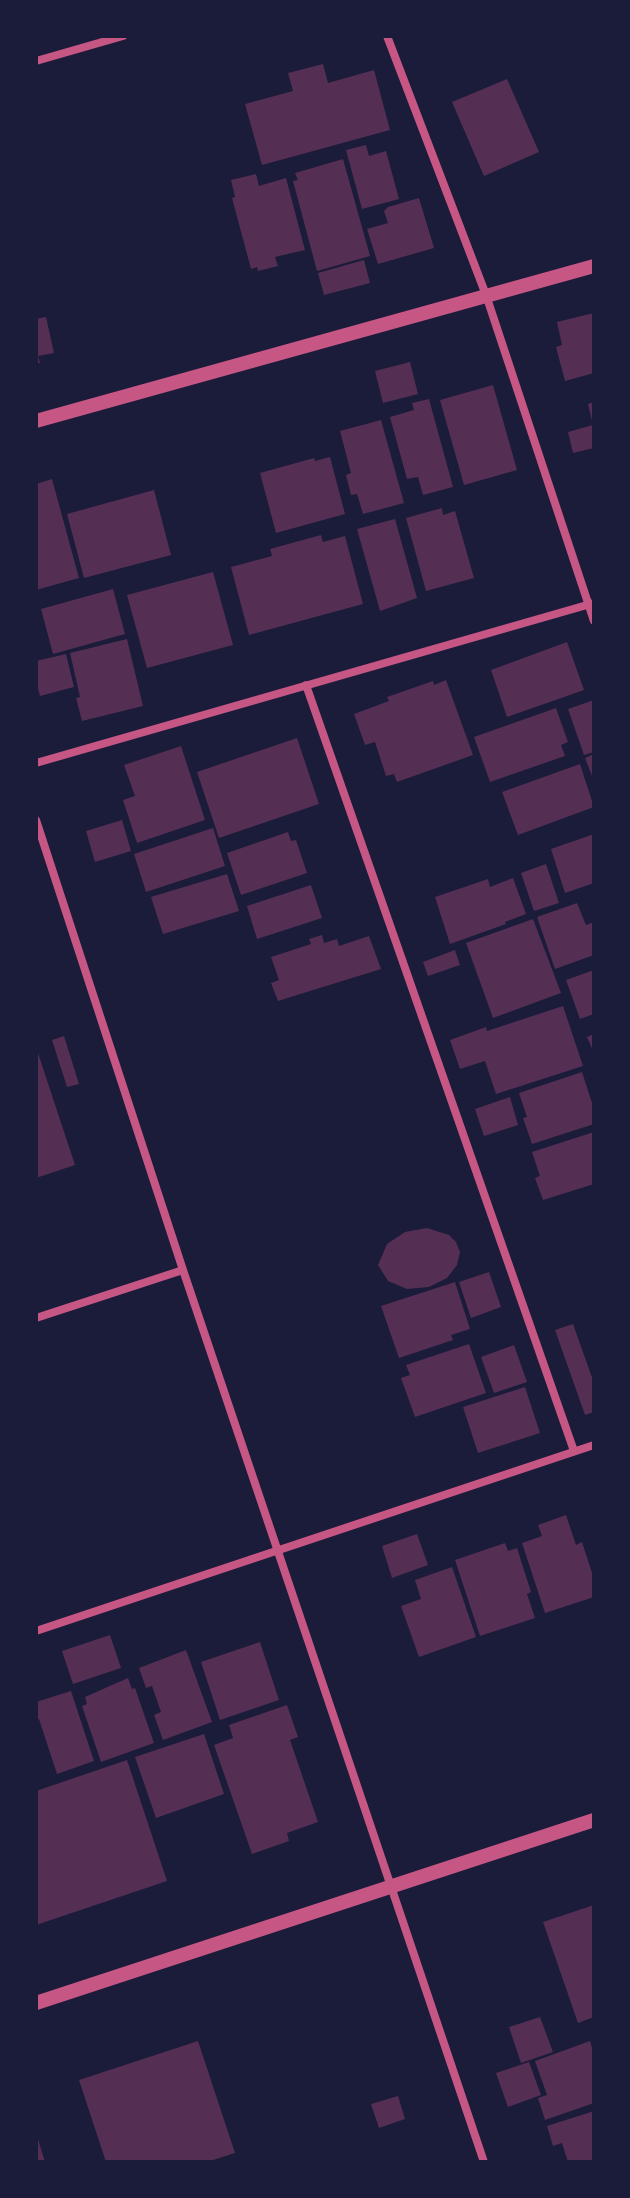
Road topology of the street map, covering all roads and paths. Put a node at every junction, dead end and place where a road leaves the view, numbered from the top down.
1 (123, 36) edge
2 (387, 36) edge
3 (36, 61) edge
4 (594, 266) edge
5 (486, 295) junction
6 (36, 421) edge
7 (591, 604) edge
8 (594, 621) edge
9 (306, 685) junction
10 (36, 763) edge
11 (36, 820) edge
12 (183, 1270) junction
13 (36, 1318) edge
14 (594, 1445) edge
15 (574, 1451) junction
16 (279, 1550) junction
17 (36, 1631) edge
18 (594, 1820) edge
19 (391, 1886) junction
20 (36, 2003) edge
21 (484, 2162) edge

1 - 3 street
2 - 5 street
4 - 5 street
5 - 6 street
5 - 7 street
7 - 8 street
7 - 9 street
9 - 10 street
9 - 15 street
11 - 12 street
12 - 13 street
12 - 16 street
14 - 15 street
15 - 16 street
16 - 17 street
16 - 19 street
18 - 19 street
19 - 20 street
19 - 21 street

